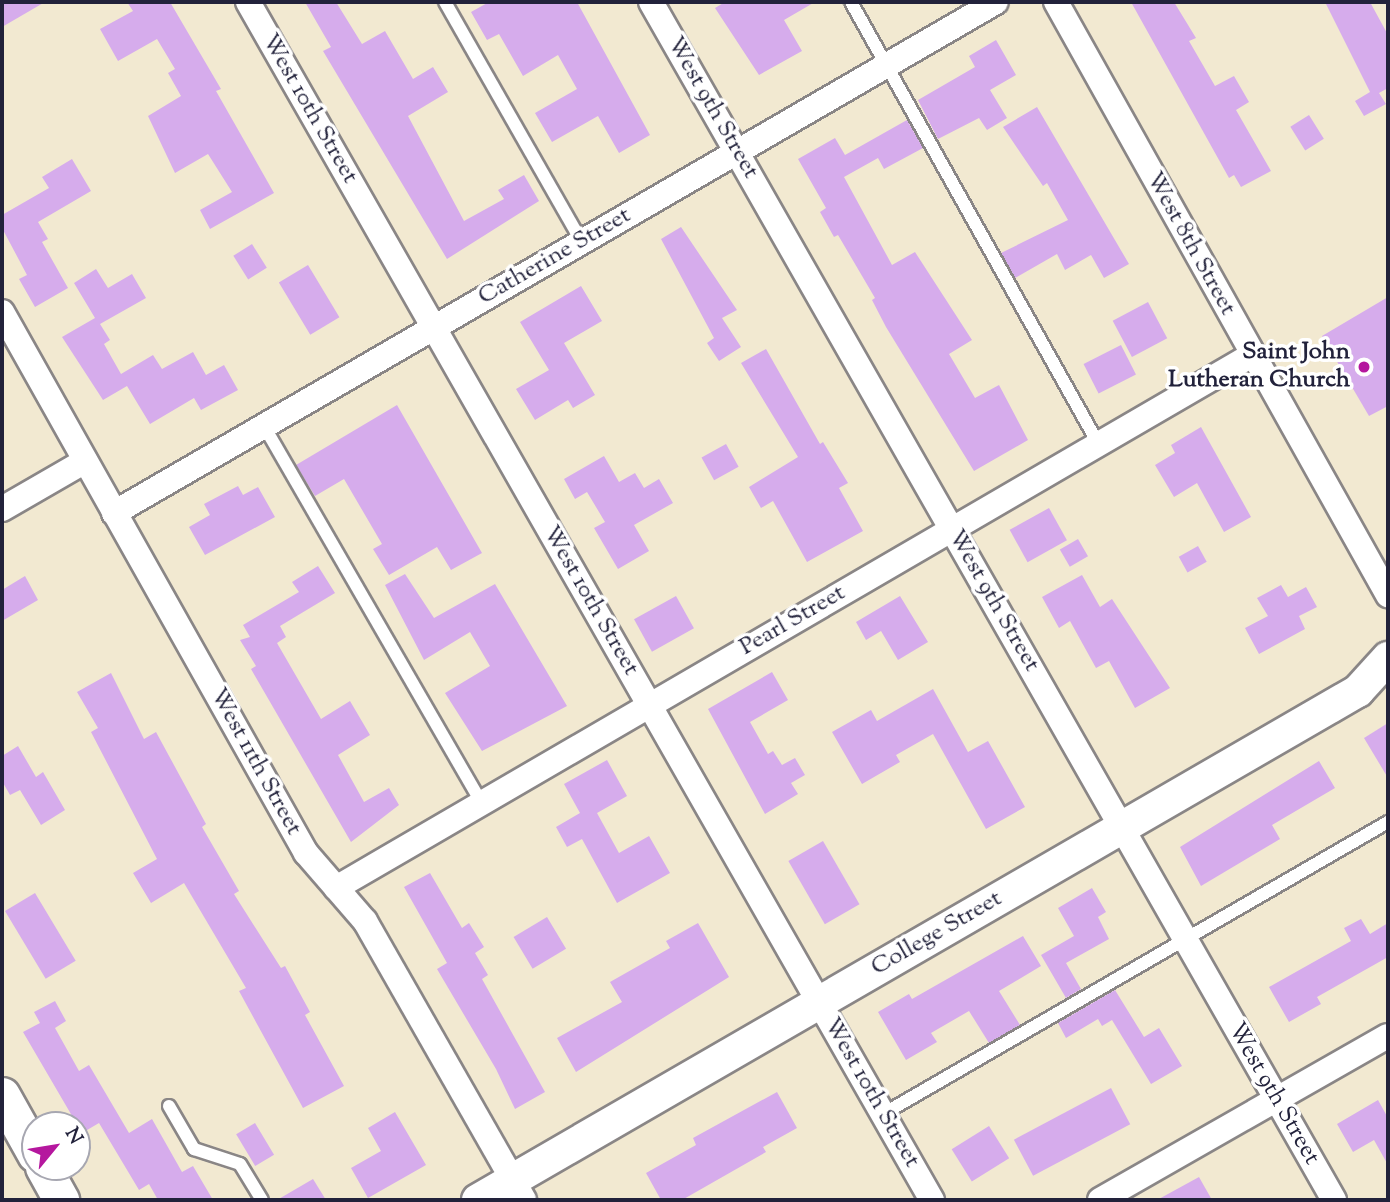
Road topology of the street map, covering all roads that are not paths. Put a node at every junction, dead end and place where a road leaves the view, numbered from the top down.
1 (248, 2) edge
2 (445, 2) edge
3 (651, 2) edge
4 (851, 2) edge
5 (996, 2) edge
6 (1056, 2) edge
7 (887, 66) junction
8 (737, 152) junction
9 (582, 242) junction
10 (2, 312) edge
11 (434, 327) junction
12 (1250, 356) junction
13 (264, 426) junction
14 (1098, 443) junction
15 (85, 461) junction
16 (2, 509) edge
17 (114, 513) junction
18 (951, 529) junction
19 (1388, 595) edge
20 (1388, 658) edge
21 (650, 705) junction
22 (482, 804) junction
23 (1388, 822) edge
24 (1122, 828) junction
25 (336, 888) junction
26 (1186, 939) junction
27 (820, 1002) junction
28 (1388, 1035) edge
29 (2, 1095) edge
30 (1277, 1099) junction
31 (169, 1106) dead end
32 (883, 1114) junction
33 (21, 1129) edge
34 (51, 1181) edge
35 (518, 1190) edge
36 (61, 1200) edge
37 (262, 1200) edge
38 (478, 1200) edge
39 (932, 1200) edge
40 (1100, 1200) edge
41 (1334, 1200) edge

1 - 11 street, West 10th Street
2 - 9 lane
3 - 8 street, West 9th Street
4 - 7 lane
5 - 7 street, Catherine Street
6 - 12 street, West 8th Street
7 - 8 street, Catherine Street
7 - 14 lane
8 - 9 street, Catherine Street
8 - 18 street, West 9th Street
9 - 11 street, Catherine Street
10 - 15 street, West 11th Street
11 - 13 street, Catherine Street
11 - 21 street, West 10th Street
12 - 14 street, Pearl Street
12 - 19 street, West 8th Street
13 - 17 street, Catherine Street
13 - 22 lane
14 - 18 street, Pearl Street
15 - 16 street
15 - 17 street, West 11th Street
17 - 25 street, West 11th Street
18 - 21 street, Pearl Street
18 - 24 street, West 9th Street
20 - 24 street, College Street
21 - 22 street, Pearl Street
21 - 27 street, West 10th Street
22 - 25 street, Pearl Street
23 - 26 lane
24 - 26 street, West 9th Street
24 - 27 street, College Street
25 - 35 street, West 11th Street
26 - 30 street, West 9th Street
26 - 32 lane
27 - 32 street, West 10th Street
27 - 35 street, College Street
28 - 30 street
29 - 33 main road
30 - 40 street
30 - 41 street, West 9th Street
31 - 37 lane
32 - 39 street, West 10th Street
34 - 36 main road
35 - 38 street, College Street

